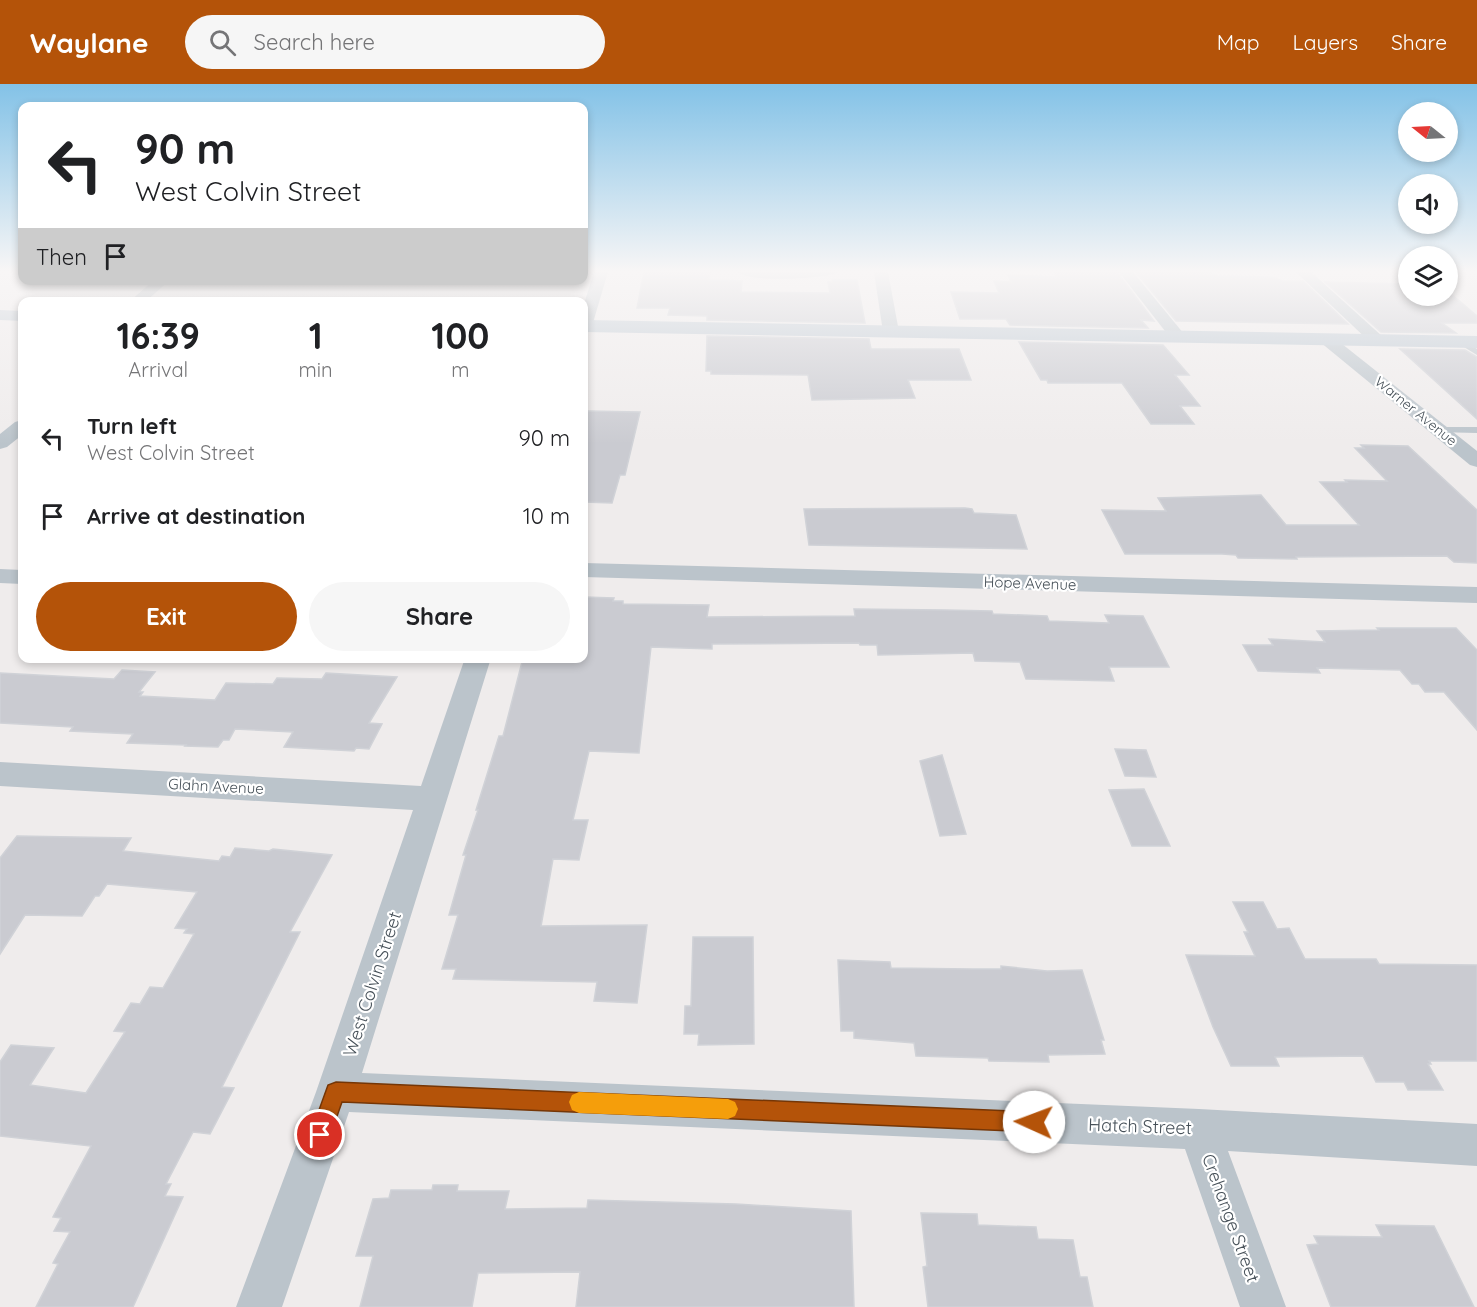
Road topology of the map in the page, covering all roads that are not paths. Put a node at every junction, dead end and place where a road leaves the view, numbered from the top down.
1 (741, 329) edge
2 (1172, 329) edge
3 (1365, 329) edge
4 (891, 332) joint
5 (1178, 337) junction
6 (1326, 339) junction
7 (1377, 340) junction
8 (1472, 346) edge
9 (18, 429) edge
10 (1439, 430) junction
11 (1477, 430) edge
12 (0, 443) edge
13 (1477, 461) edge
14 (588, 570) edge
15 (0, 576) edge
16 (18, 577) edge
17 (1477, 595) edge
18 (476, 663) edge
19 (0, 774) edge
20 (433, 799) junction
21 (336, 1092) junction
22 (1199, 1129) junction
23 (1477, 1145) edge
24 (259, 1307) edge
25 (1263, 1307) edge

1 - 4 street
2 - 5 street
3 - 7 street
4 - 5 street
5 - 6 street
6 - 7 street
6 - 10 street, Warner Avenue
7 - 8 street
9 - 12 street
10 - 11 lane
10 - 13 street, Warner Avenue
14 - 17 street, Hope Avenue
15 - 16 street
18 - 20 street, West Colvin Street
19 - 20 street, Glahn Avenue
20 - 21 street, West Colvin Street
21 - 22 street, Hatch Street
21 - 24 street, West Colvin Street
22 - 23 street, Hatch Street
22 - 25 street, Crehange Street

